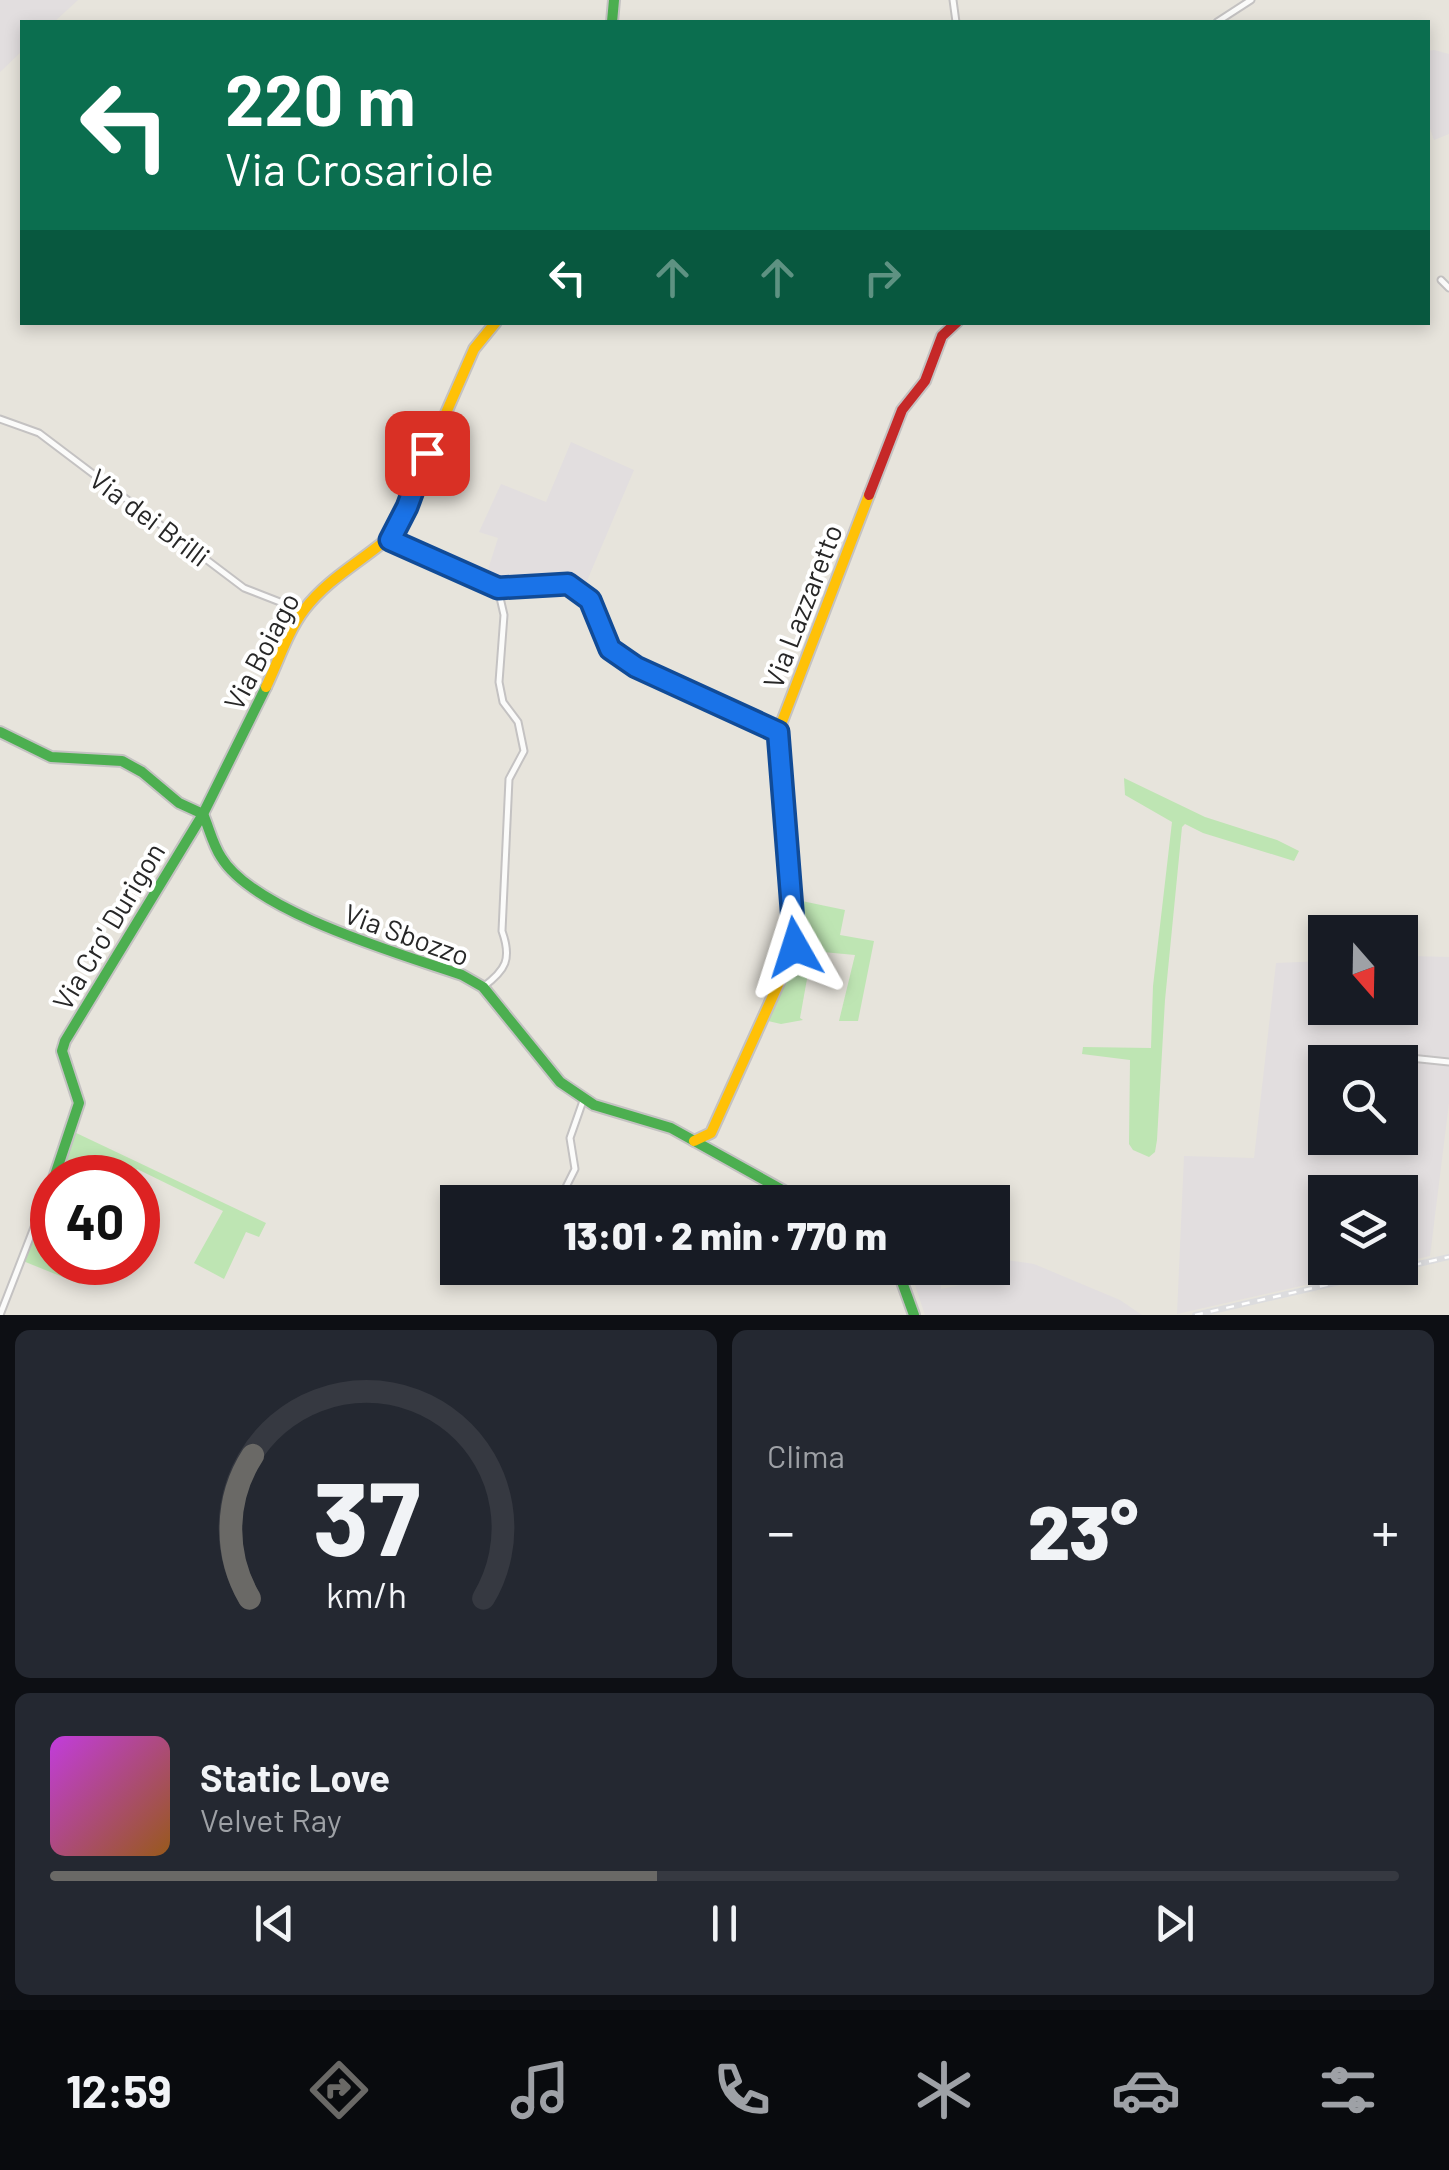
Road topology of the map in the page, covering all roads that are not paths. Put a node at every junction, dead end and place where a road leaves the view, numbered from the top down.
1 (1250, 0) edge
2 (1220, 20) edge
3 (1441, 280) dead end
4 (1449, 288) edge
5 (494, 325) edge
6 (954, 325) edge
7 (0, 419) edge
8 (390, 540) junction
9 (498, 588) junction
10 (303, 612) junction
11 (0, 732) edge
12 (778, 732) junction
13 (203, 814) junction
14 (483, 988) junction
15 (1418, 1059) edge
16 (1449, 1062) edge
17 (589, 1102) junction
18 (694, 1140) junction
19 (61, 1155) edge
20 (567, 1185) edge
21 (774, 1185) edge
22 (30, 1238) edge
23 (903, 1285) edge
24 (0, 1315) edge
25 (914, 1315) edge

1 - 2 street
3 - 4 street
5 - 8 street, Via Boiago
6 - 12 street, Via Lazzaretto
7 - 10 street, Via dei Brilli
8 - 9 street
8 - 10 street, Via Boiago
9 - 12 street
9 - 14 street
10 - 13 street, Via Boiago
11 - 13 street
12 - 18 street, Via Lazzaretto
13 - 14 street, Via Sbozzo
13 - 19 street, Via Cro' Durigon
14 - 17 street, Via Sbozzo
15 - 16 street
17 - 18 street
17 - 20 street
18 - 21 street
22 - 24 street, Via Cro' Durigon
23 - 25 street

